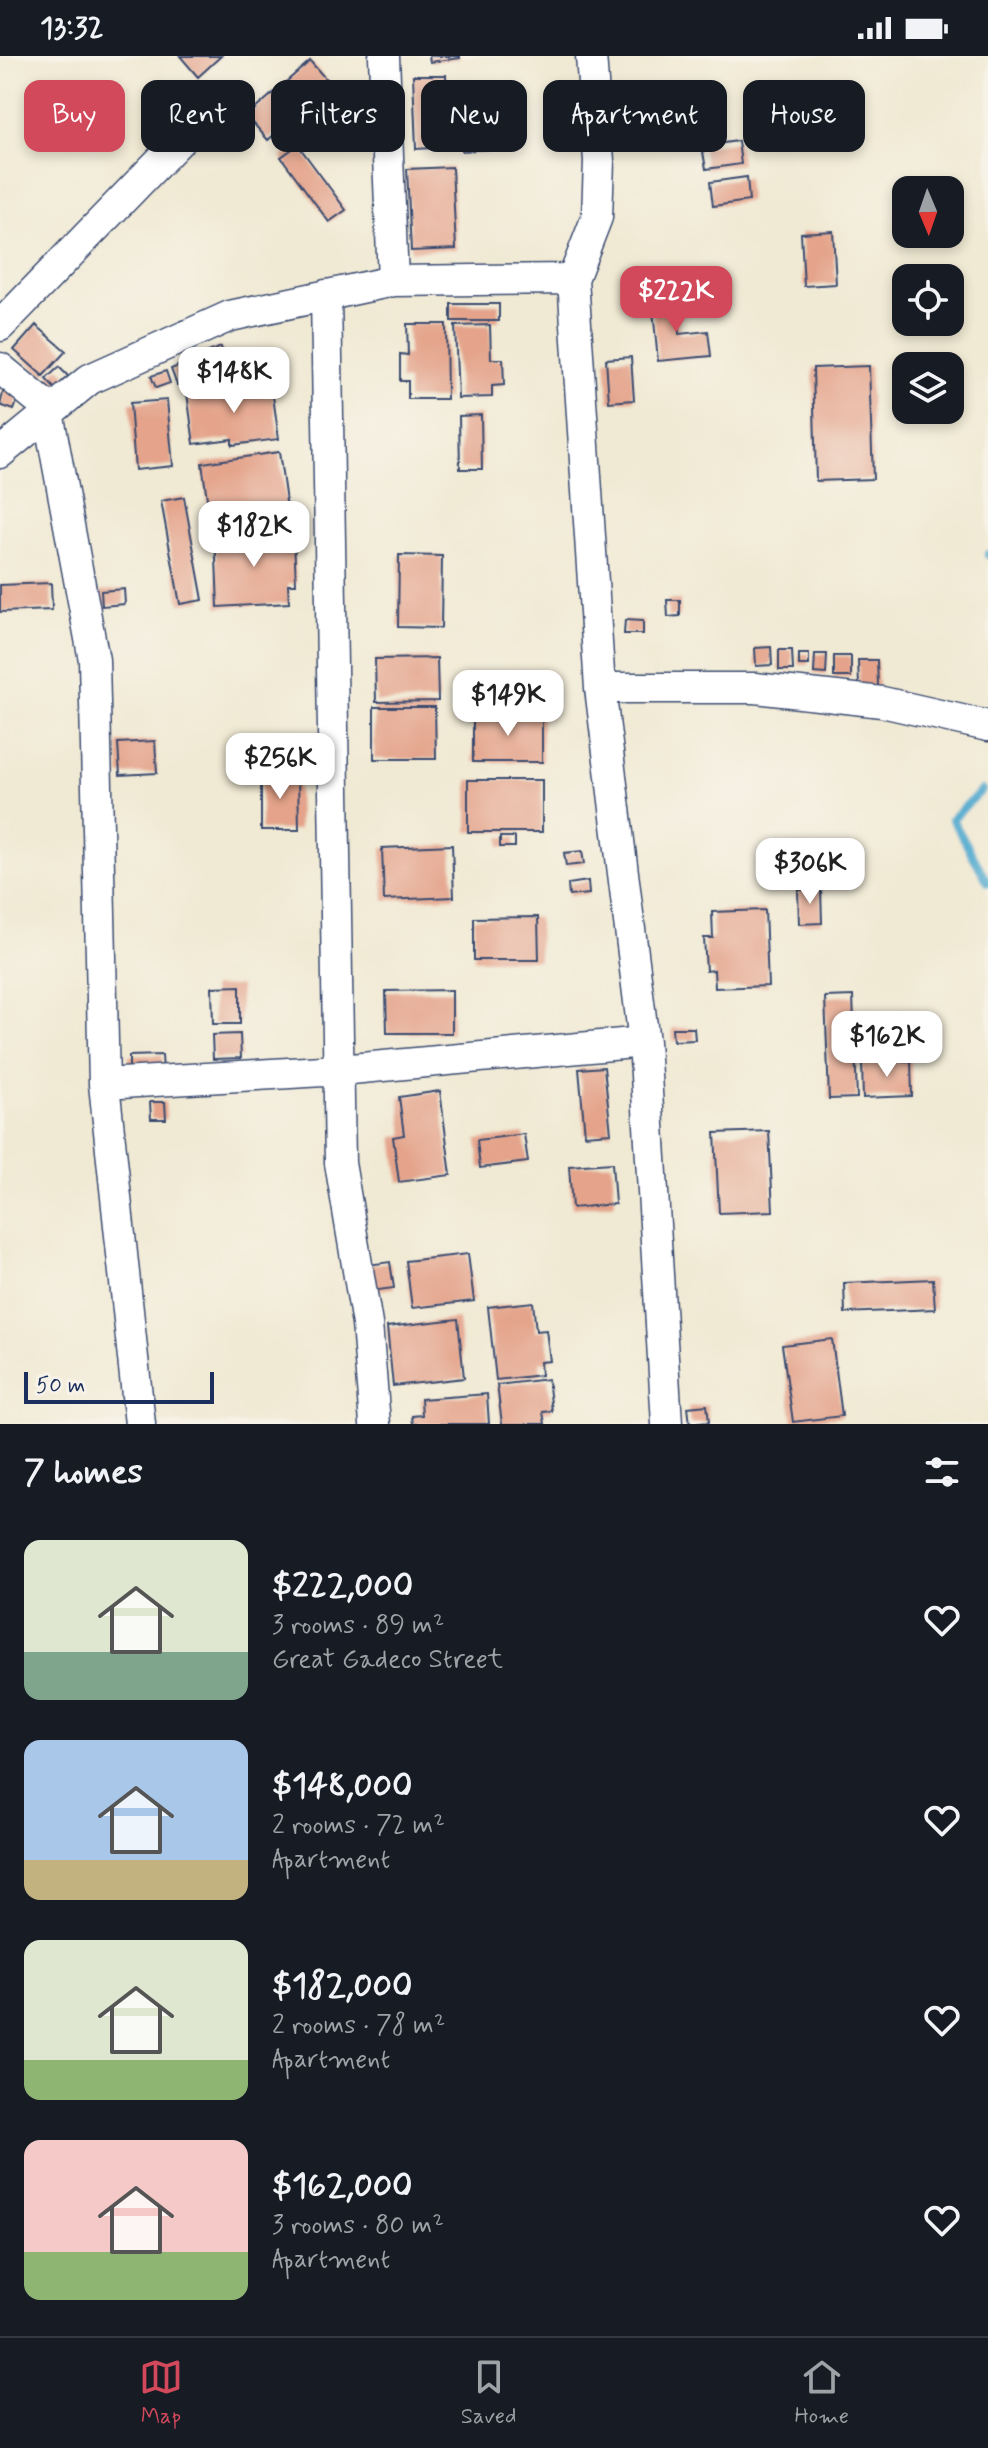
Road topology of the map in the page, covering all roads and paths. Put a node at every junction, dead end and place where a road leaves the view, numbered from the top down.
1 (384, 56) edge
2 (591, 56) edge
3 (169, 152) edge
4 (573, 279) junction
5 (393, 281) junction
6 (326, 295) junction
7 (0, 326) edge
8 (0, 368) edge
9 (49, 411) junction
10 (0, 453) edge
11 (600, 688) junction
12 (988, 726) edge
13 (644, 1042) junction
14 (340, 1070) junction
15 (104, 1084) junction
16 (140, 1424) edge
17 (375, 1424) edge
18 (667, 1424) edge

1 - 5 street
2 - 4 street
3 - 7 street
4 - 5 street
4 - 11 street
5 - 6 street
6 - 9 street
6 - 14 street
8 - 9 street
9 - 10 street
9 - 15 street
11 - 12 street
11 - 13 street
13 - 14 street
13 - 18 street
14 - 15 street
14 - 17 street
15 - 16 street

